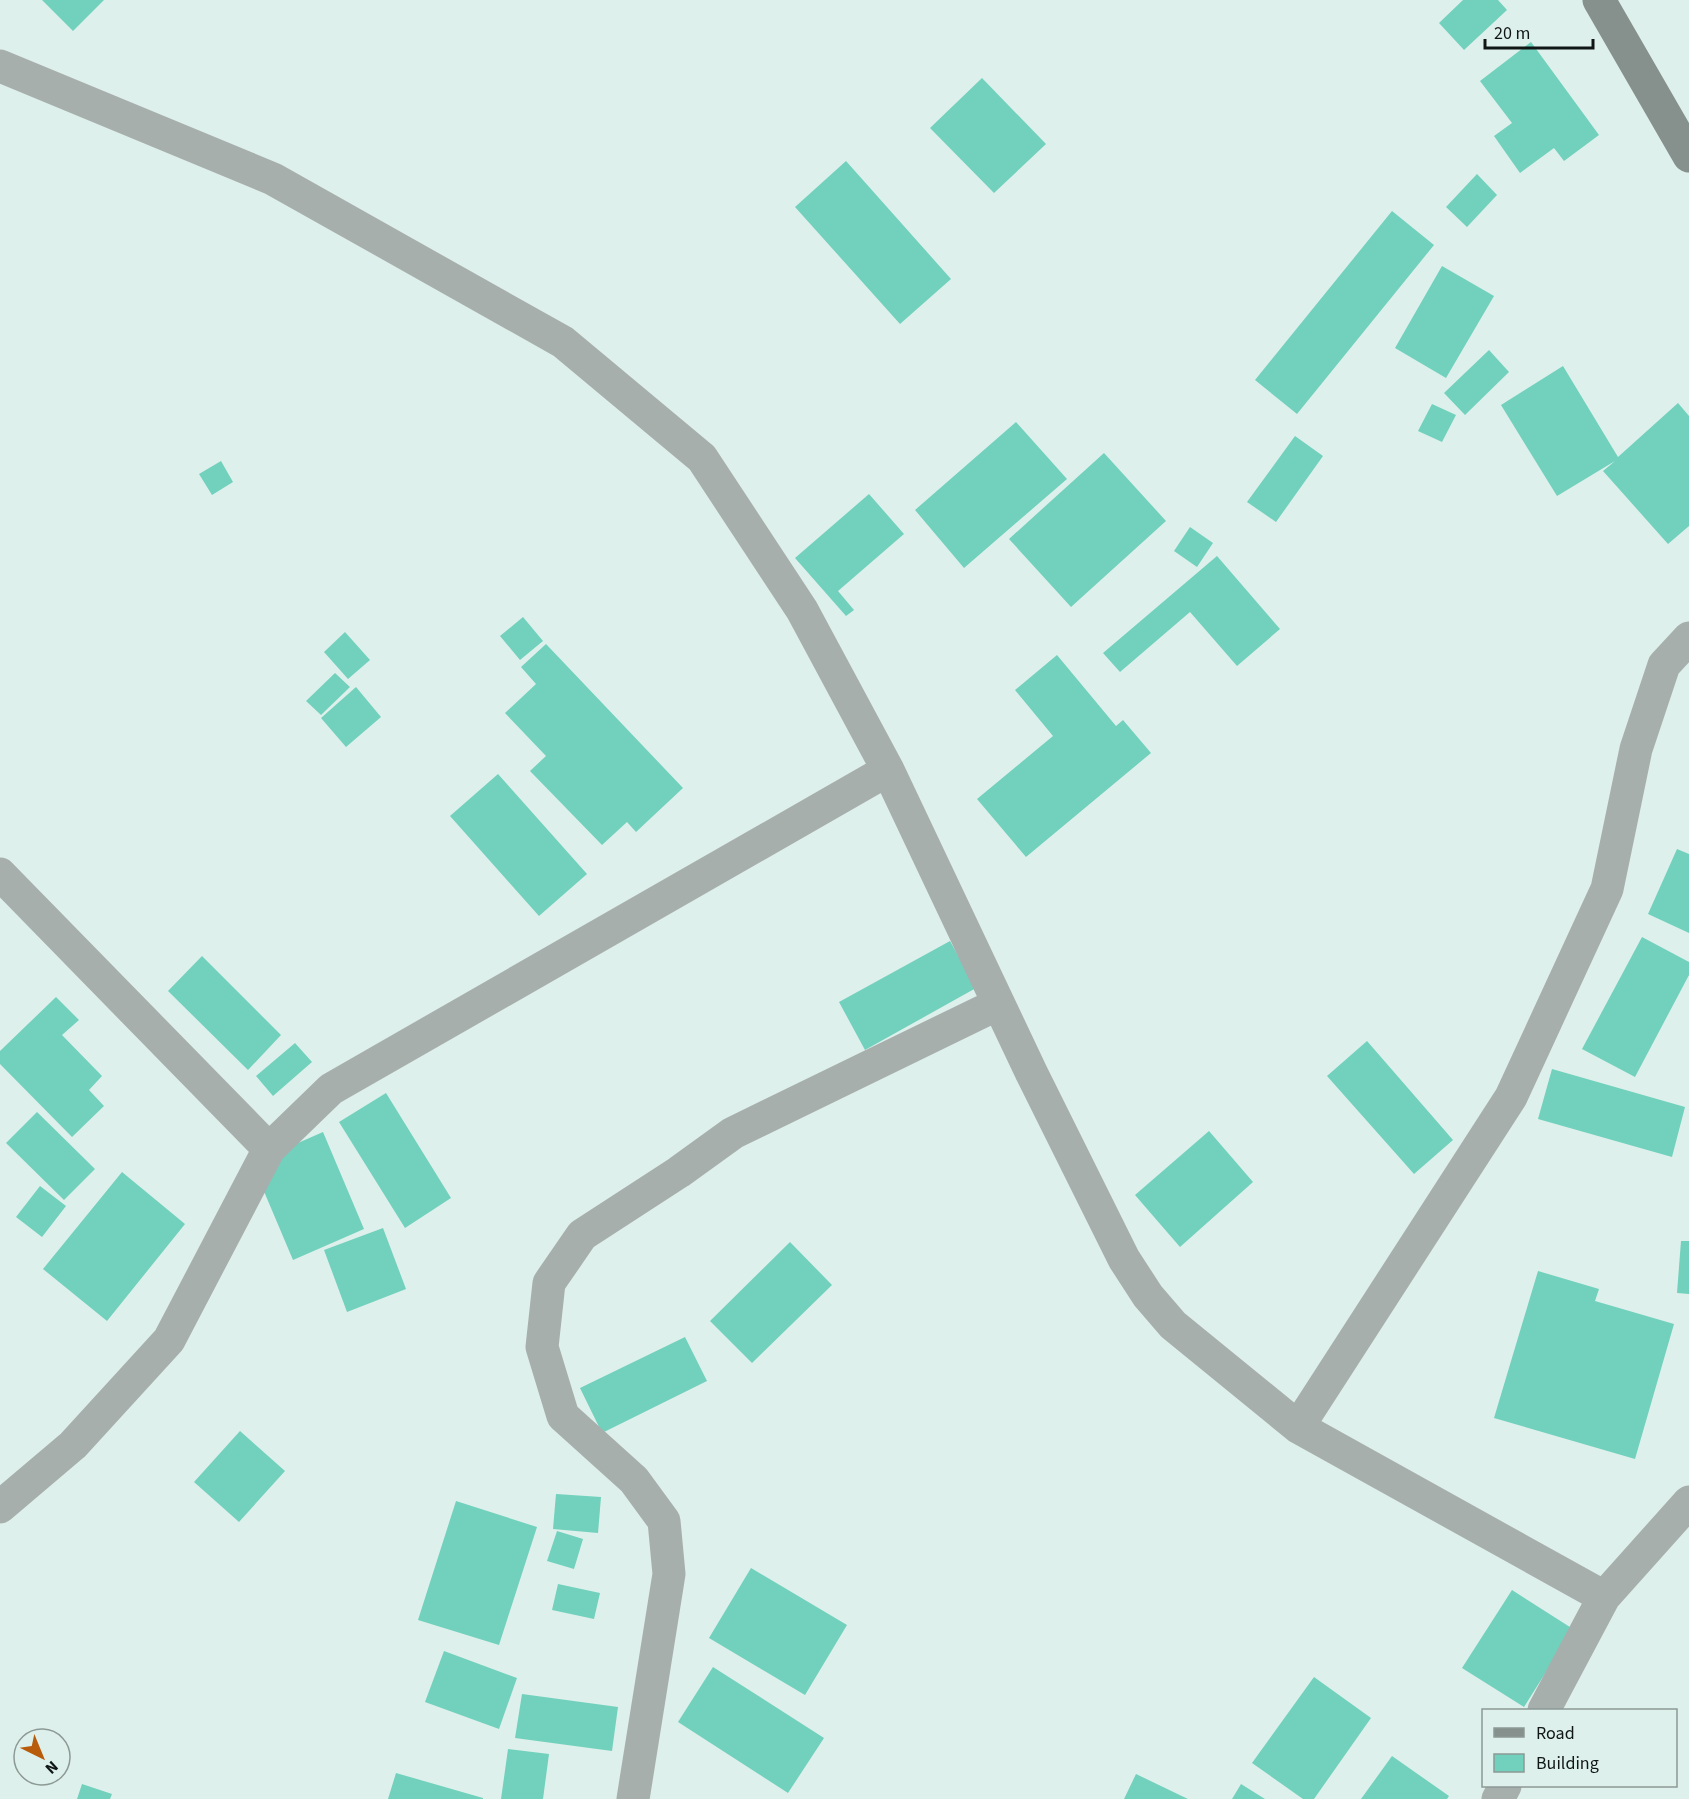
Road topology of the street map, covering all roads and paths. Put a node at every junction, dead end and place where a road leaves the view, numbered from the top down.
1 (1599, 0) edge
2 (0, 66) edge
3 (1689, 156) edge
4 (1689, 638) edge
5 (888, 770) junction
6 (0, 874) edge
7 (998, 1004) junction
8 (268, 1149) junction
9 (1298, 1427) junction
10 (1689, 1502) edge
11 (0, 1507) edge
12 (1604, 1597) junction
13 (1545, 1709) edge
14 (633, 1799) edge

1 - 3 main road
2 - 5 street
4 - 9 street
5 - 7 street
5 - 8 street
6 - 8 street
7 - 9 street
7 - 14 street
8 - 11 street
9 - 12 street
10 - 12 street
12 - 13 street

